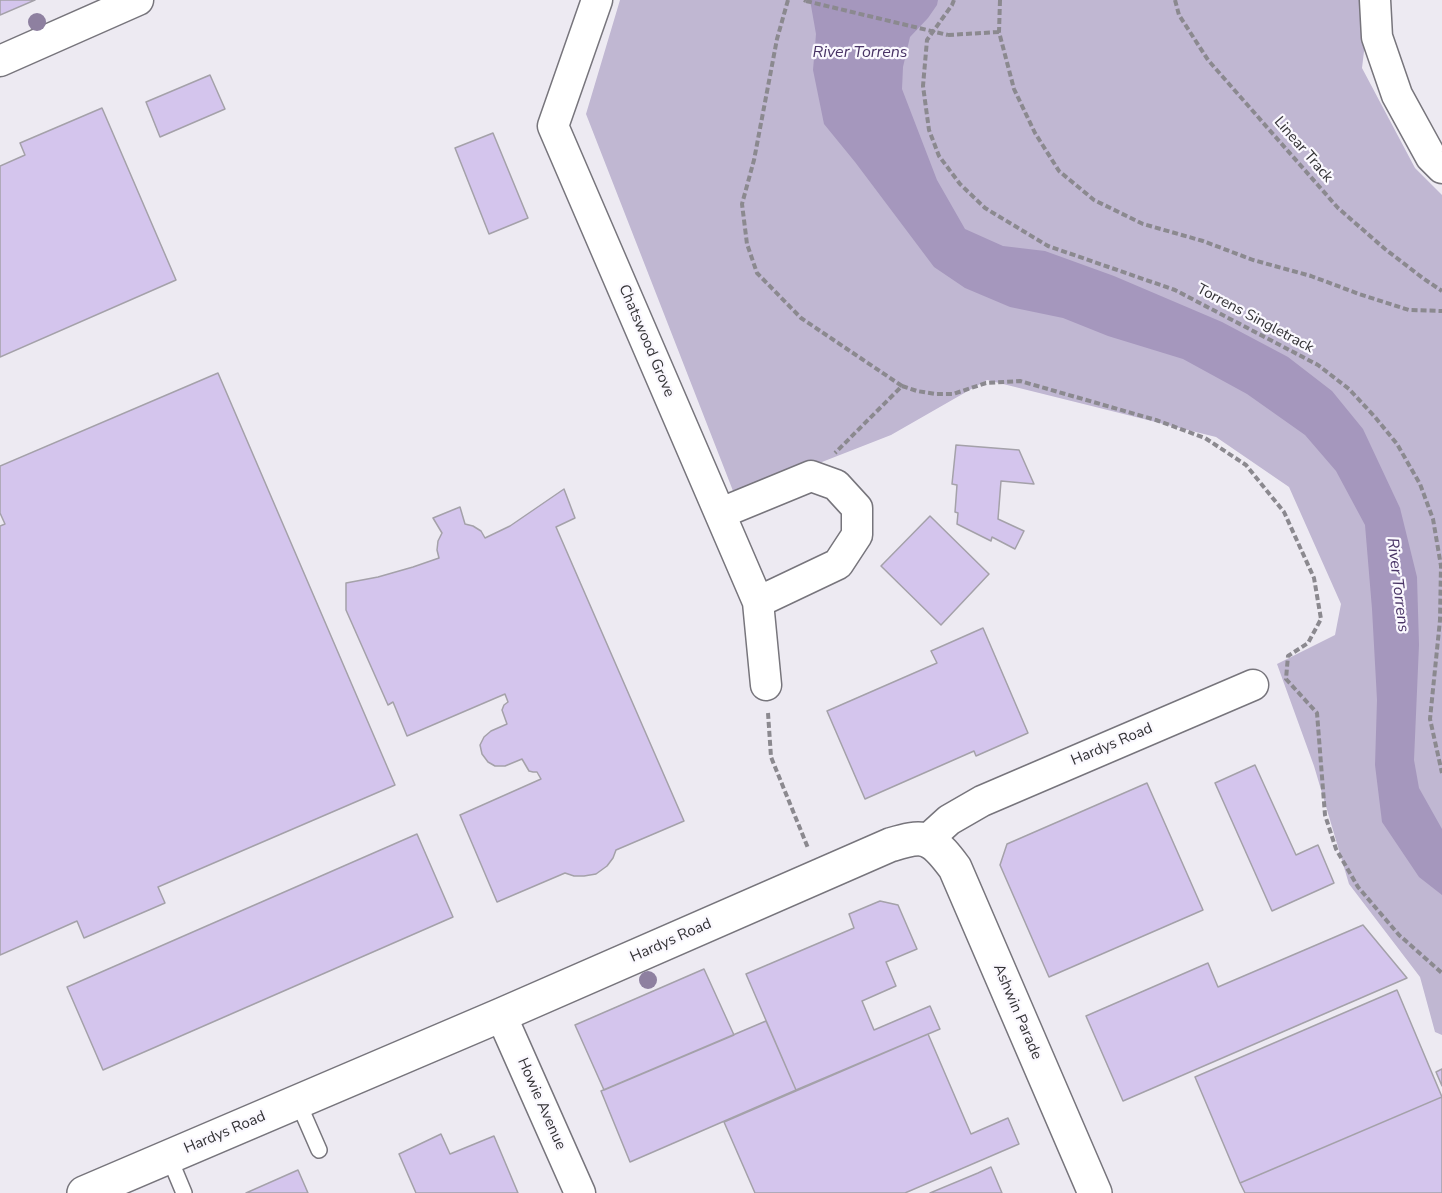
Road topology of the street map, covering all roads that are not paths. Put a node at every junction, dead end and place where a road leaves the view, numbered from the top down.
1 (597, 0) edge
2 (1375, 0) edge
3 (127, 2) edge
4 (0, 61) edge
5 (1442, 168) edge
6 (721, 513) junction
7 (758, 602) junction
8 (766, 685) road end
9 (1253, 685) dead end
10 (927, 840) junction
11 (501, 1015) junction
12 (298, 1102) junction
13 (319, 1150) dead end
14 (169, 1157) junction
15 (84, 1193) edge
16 (184, 1193) edge
17 (580, 1193) edge
18 (1095, 1193) edge

1 - 6 street, Chatswood Grove
2 - 5 street
3 - 4 street
6 - 7 street, Chatswood Grove
6 - 7 street
7 - 8 street, Chatswood Grove
9 - 10 street, Hardys Road
10 - 11 street, Hardys Road
10 - 18 street, Ashwin Parade
11 - 12 street, Hardys Road
11 - 17 street, Howie Avenue
12 - 13 lane
12 - 14 street, Hardys Road
14 - 15 street, Hardys Road
14 - 16 lane

